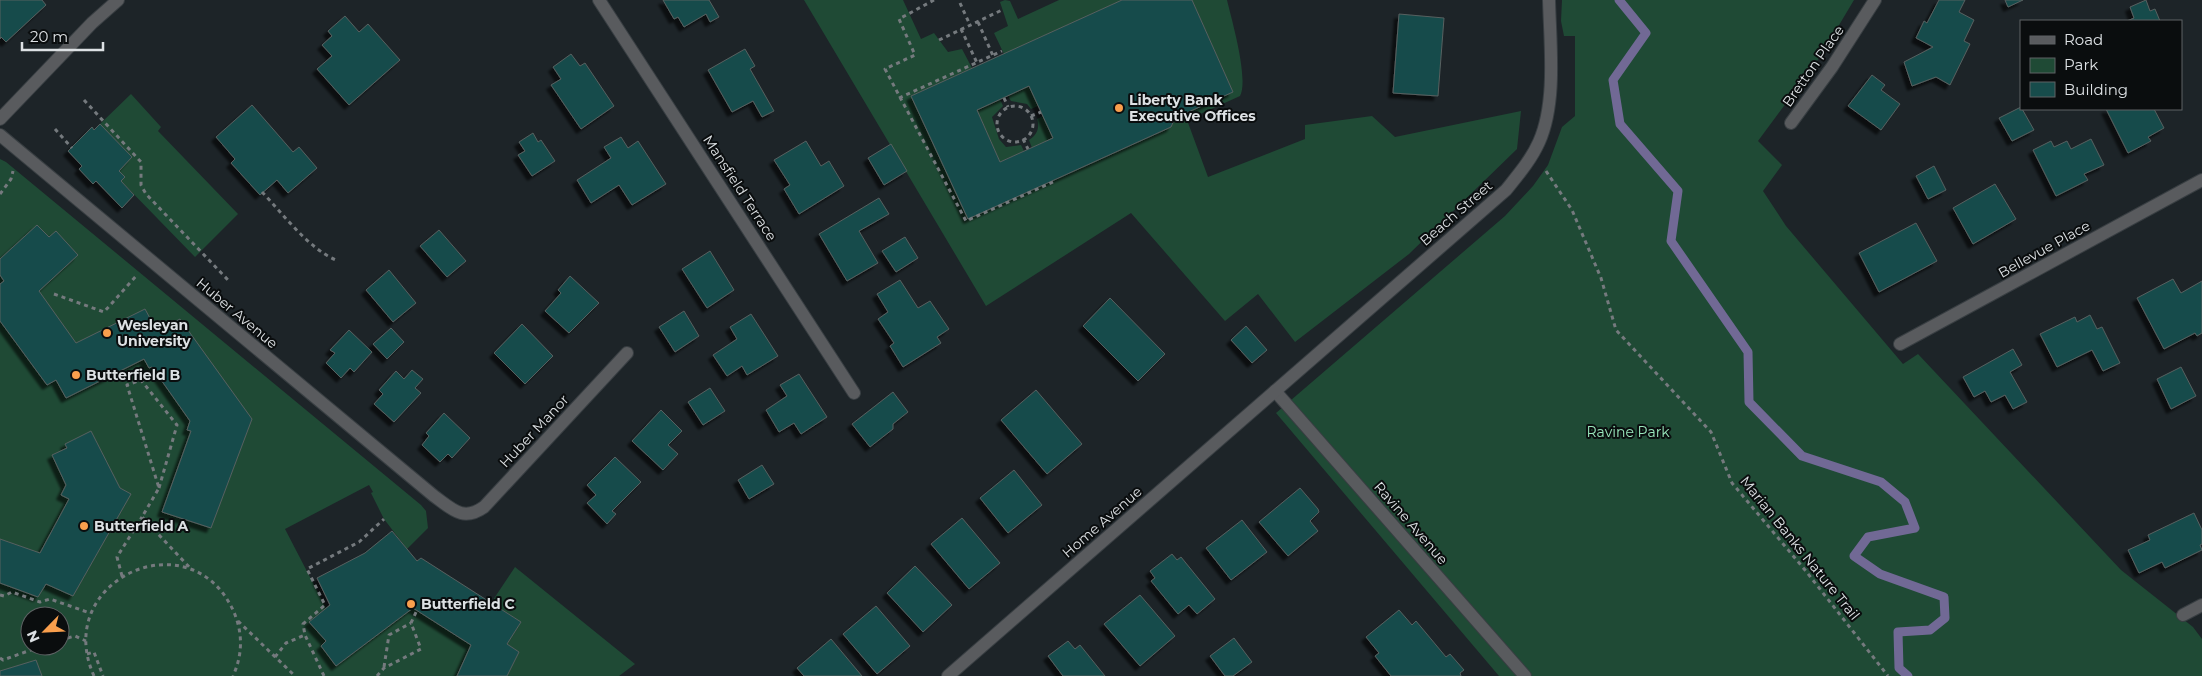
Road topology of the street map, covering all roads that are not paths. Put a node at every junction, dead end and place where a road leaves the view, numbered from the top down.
1 (118, 0) edge
2 (600, 0) edge
3 (1549, 0) edge
4 (1875, 0) edge
5 (0, 118) edge
6 (1790, 123) dead end
7 (0, 135) edge
8 (2202, 180) edge
9 (1900, 344) dead end
10 (627, 353) dead end
11 (1275, 391) junction
12 (854, 393) dead end
13 (456, 512) joint
14 (2202, 605) edge
15 (2184, 615) dead end
16 (948, 676) edge
17 (1525, 676) edge

1 - 5 street
2 - 12 street, Mansfield Terrace
3 - 11 street, Beach Street
4 - 6 street, Bretton Place
7 - 13 street, Huber Avenue
8 - 9 street, Bellevue Place
10 - 13 street, Huber Manor
11 - 16 street, Home Avenue
11 - 17 street, Ravine Avenue
14 - 15 street

